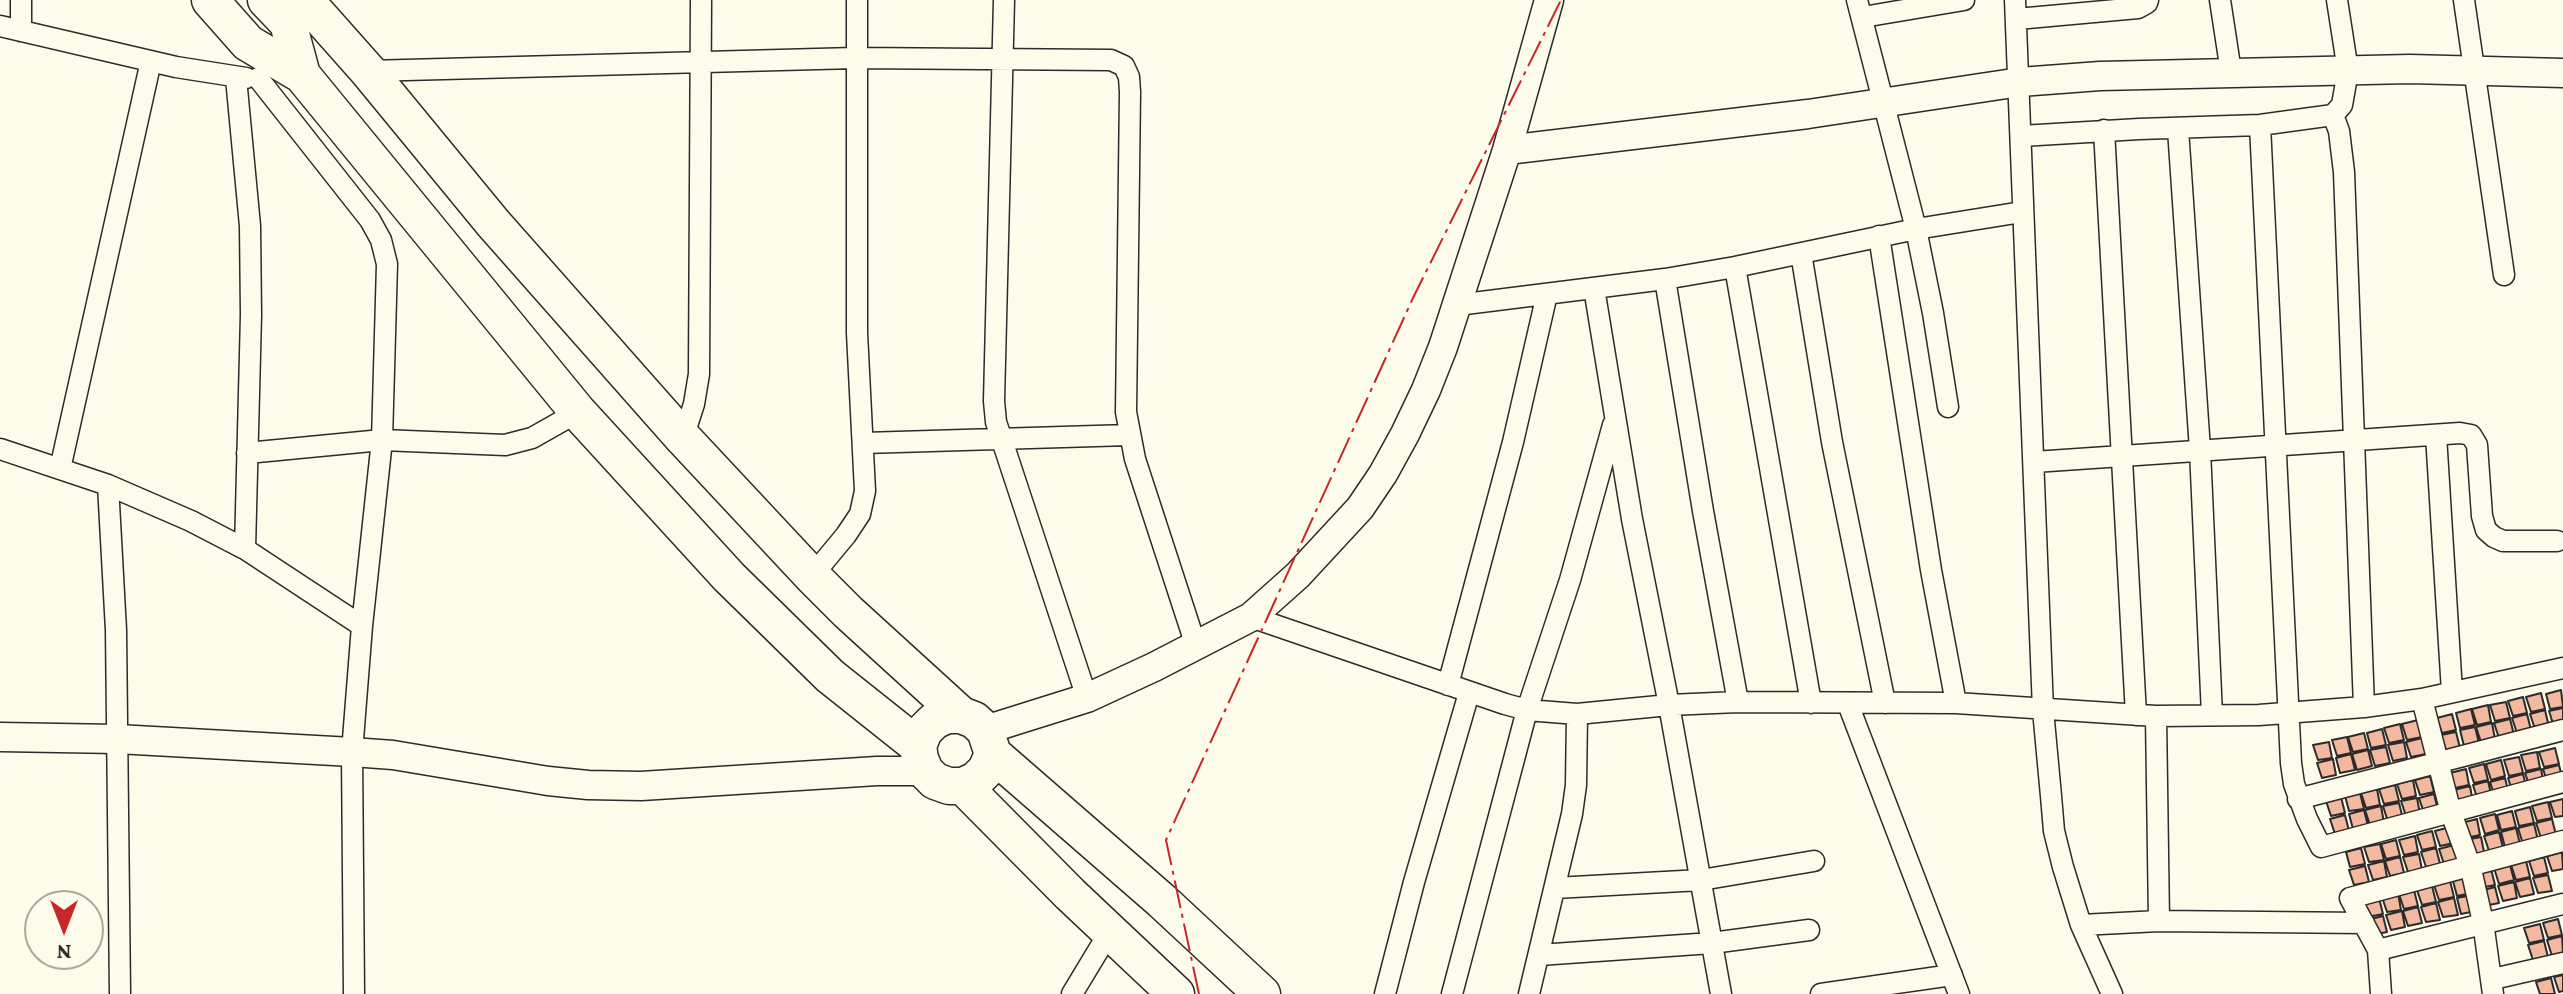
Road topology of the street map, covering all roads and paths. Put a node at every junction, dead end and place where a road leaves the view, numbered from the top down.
1 (21, 0) edge
2 (210, 0) edge
3 (701, 0) edge
4 (857, 0) edge
5 (1004, 0) edge
6 (1549, 0) edge
7 (1964, 0) edge
8 (2148, 0) edge
9 (2220, 0) edge
10 (2337, 0) edge
11 (2464, 0) edge
12 (286, 8) edge
13 (1860, 8) edge
14 (2016, 10) edge
15 (0, 26) edge
16 (21, 31) junction
17 (855, 58) junction
18 (1002, 58) junction
19 (151, 61) junction
20 (702, 61) junction
21 (368, 71) junction
22 (2348, 71) junction
23 (2474, 71) junction
24 (2231, 72) junction
25 (2563, 73) edge
26 (302, 75) junction
27 (236, 78) junction
28 (258, 78) junction
29 (2020, 82) junction
30 (1883, 102) junction
31 (2333, 115) junction
32 (2260, 125) junction
33 (2178, 129) junction
34 (2104, 130) junction
35 (2021, 136) junction
36 (1507, 150) junction
37 (2022, 212) junction
38 (1916, 229) junction
39 (1879, 236) junction
40 (1801, 253) junction
41 (1735, 267) junction
42 (2504, 275) dead end
43 (1665, 279) junction
44 (1594, 288) junction
45 (1547, 294) junction
46 (1457, 305) junction
47 (1948, 407) dead end
48 (578, 412) junction
49 (1615, 421) junction
50 (1129, 435) junction
51 (2436, 435) junction
52 (683, 438) junction
53 (1000, 439) junction
54 (382, 440) junction
55 (2354, 440) junction
56 (864, 443) junction
57 (2277, 444) junction
58 (0, 449) edge
59 (2200, 450) junction
60 (247, 453) junction
61 (2120, 456) junction
62 (2034, 462) junction
63 (60, 469) junction
64 (108, 485) junction
65 (2557, 541) dead end
66 (245, 549) junction
67 (812, 576) junction
68 (1251, 617) junction
69 (362, 626) junction
70 (1196, 646) junction
71 (2563, 668) edge
72 (1448, 685) junction
73 (2452, 692) junction
74 (1469, 693) junction
75 (1087, 698) junction
76 (2422, 699) junction
77 (1738, 702) junction
78 (1811, 703) junction
79 (1885, 703) junction
80 (1956, 703) junction
81 (1848, 704) junction
82 (1669, 705) junction
83 (2364, 707) junction
84 (1527, 710) junction
85 (2043, 710) junction
86 (2290, 713) junction
87 (1577, 714) junction
88 (2212, 715) junction
89 (2146, 716) junction
90 (2563, 730) edge
91 (980, 733) junction
92 (0, 737) edge
93 (117, 739) junction
94 (352, 752) junction
95 (922, 759) junction
96 (2437, 762) junction
97 (2563, 782) edge
98 (963, 786) junction
99 (2298, 799) junction
100 (2451, 813) junction
101 (2563, 841) edge
102 (1814, 861) dead end
103 (2470, 865) junction
104 (1701, 880) junction
105 (1555, 888) junction
106 (2563, 904) edge
107 (2159, 921) junction
108 (2483, 922) junction
109 (2364, 923) junction
110 (2081, 925) junction
111 (1809, 930) dead end
112 (1110, 931) junction
113 (1712, 943) junction
114 (2378, 950) junction
115 (1539, 955) junction
116 (2563, 963) edge
117 (1955, 985) edge
118 (2493, 987) edge
119 (120, 994) edge
120 (354, 994) edge
121 (1072, 994) edge
122 (1176, 994) edge
123 (1262, 994) edge
124 (1385, 994) edge
125 (1452, 994) edge
126 (1529, 994) edge
127 (1721, 994) edge
128 (1821, 994) edge
129 (2112, 994) edge
130 (2381, 994) edge

1 - 16 street
2 - 26 highway
3 - 20 street
4 - 17 street
5 - 18 street
6 - 36 street
7 - 13 street
8 - 14 street
9 - 24 street
10 - 22 street
11 - 23 street
12 - 21 highway
12 - 26 highway
13 - 30 street
14 - 29 street
15 - 16 street
16 - 19 street
17 - 18 street
17 - 20 street
17 - 56 street
18 - 50 street
18 - 53 street
19 - 27 street
19 - 63 street
20 - 21 street
20 - 52 street
21 - 52 highway
22 - 23 street
22 - 24 street
22 - 31 street
23 - 25 street
23 - 42 street
24 - 29 street
26 - 28 street
26 - 48 highway
27 - 28 street
27 - 60 street
28 - 54 street
29 - 30 street
29 - 35 street
30 - 36 street
30 - 38 street
31 - 32 street
31 - 55 street
32 - 33 street
32 - 57 street
33 - 34 street
33 - 59 street
34 - 35 street
34 - 61 street
35 - 37 street
36 - 46 street
37 - 38 street
37 - 62 street
38 - 39 street
38 - 47 street
39 - 40 street
39 - 80 street
40 - 41 street
40 - 79 street
41 - 43 street
41 - 78 street
43 - 44 street
43 - 77 street
44 - 45 street
44 - 49 street
45 - 46 street
45 - 72 street
46 - 68 street
48 - 54 street
48 - 95 highway
49 - 82 street
49 - 84 street
50 - 53 street
50 - 70 street
51 - 55 street
51 - 65 street
51 - 73 street
52 - 67 highway
53 - 56 street
53 - 75 street
54 - 60 street
54 - 69 street
55 - 57 street
55 - 83 street
56 - 67 street
57 - 59 street
57 - 86 street
58 - 63 street
59 - 61 street
59 - 88 street
60 - 66 street
61 - 62 street
61 - 89 street
62 - 85 street
63 - 64 street
64 - 66 street
64 - 93 street
66 - 69 street
67 - 91 highway
68 - 70 street
68 - 72 street
69 - 94 street
70 - 75 street
71 - 73 street
72 - 74 street
73 - 76 street
74 - 84 street
74 - 124 street
75 - 91 street
76 - 83 street
76 - 96 street
77 - 78 street
77 - 82 street
78 - 81 street
79 - 80 street
79 - 81 street
80 - 85 street
81 - 117 street
82 - 87 street
82 - 104 street
83 - 86 street
84 - 87 street
84 - 125 street
85 - 89 street
85 - 110 street
86 - 88 street
86 - 99 street
87 - 105 street
88 - 89 street
89 - 107 street
90 - 96 street
91 - 95 highway
91 - 98 highway
91 - 123 highway
92 - 93 street
93 - 94 street
93 - 119 street
94 - 95 street
94 - 120 street
95 - 98 highway
96 - 99 street
96 - 100 street
97 - 100 street
98 - 112 highway
99 - 100 street
100 - 103 street
101 - 103 street
102 - 104 street
103 - 108 street
103 - 109 street
104 - 105 street
104 - 113 street
105 - 115 street
106 - 108 street
107 - 109 street
107 - 110 street
108 - 114 street
108 - 118 street
109 - 114 street
110 - 129 street
111 - 113 street
112 - 121 street
112 - 122 highway
113 - 115 street
113 - 127 street
114 - 130 street
115 - 126 street
116 - 118 street
117 - 128 street

